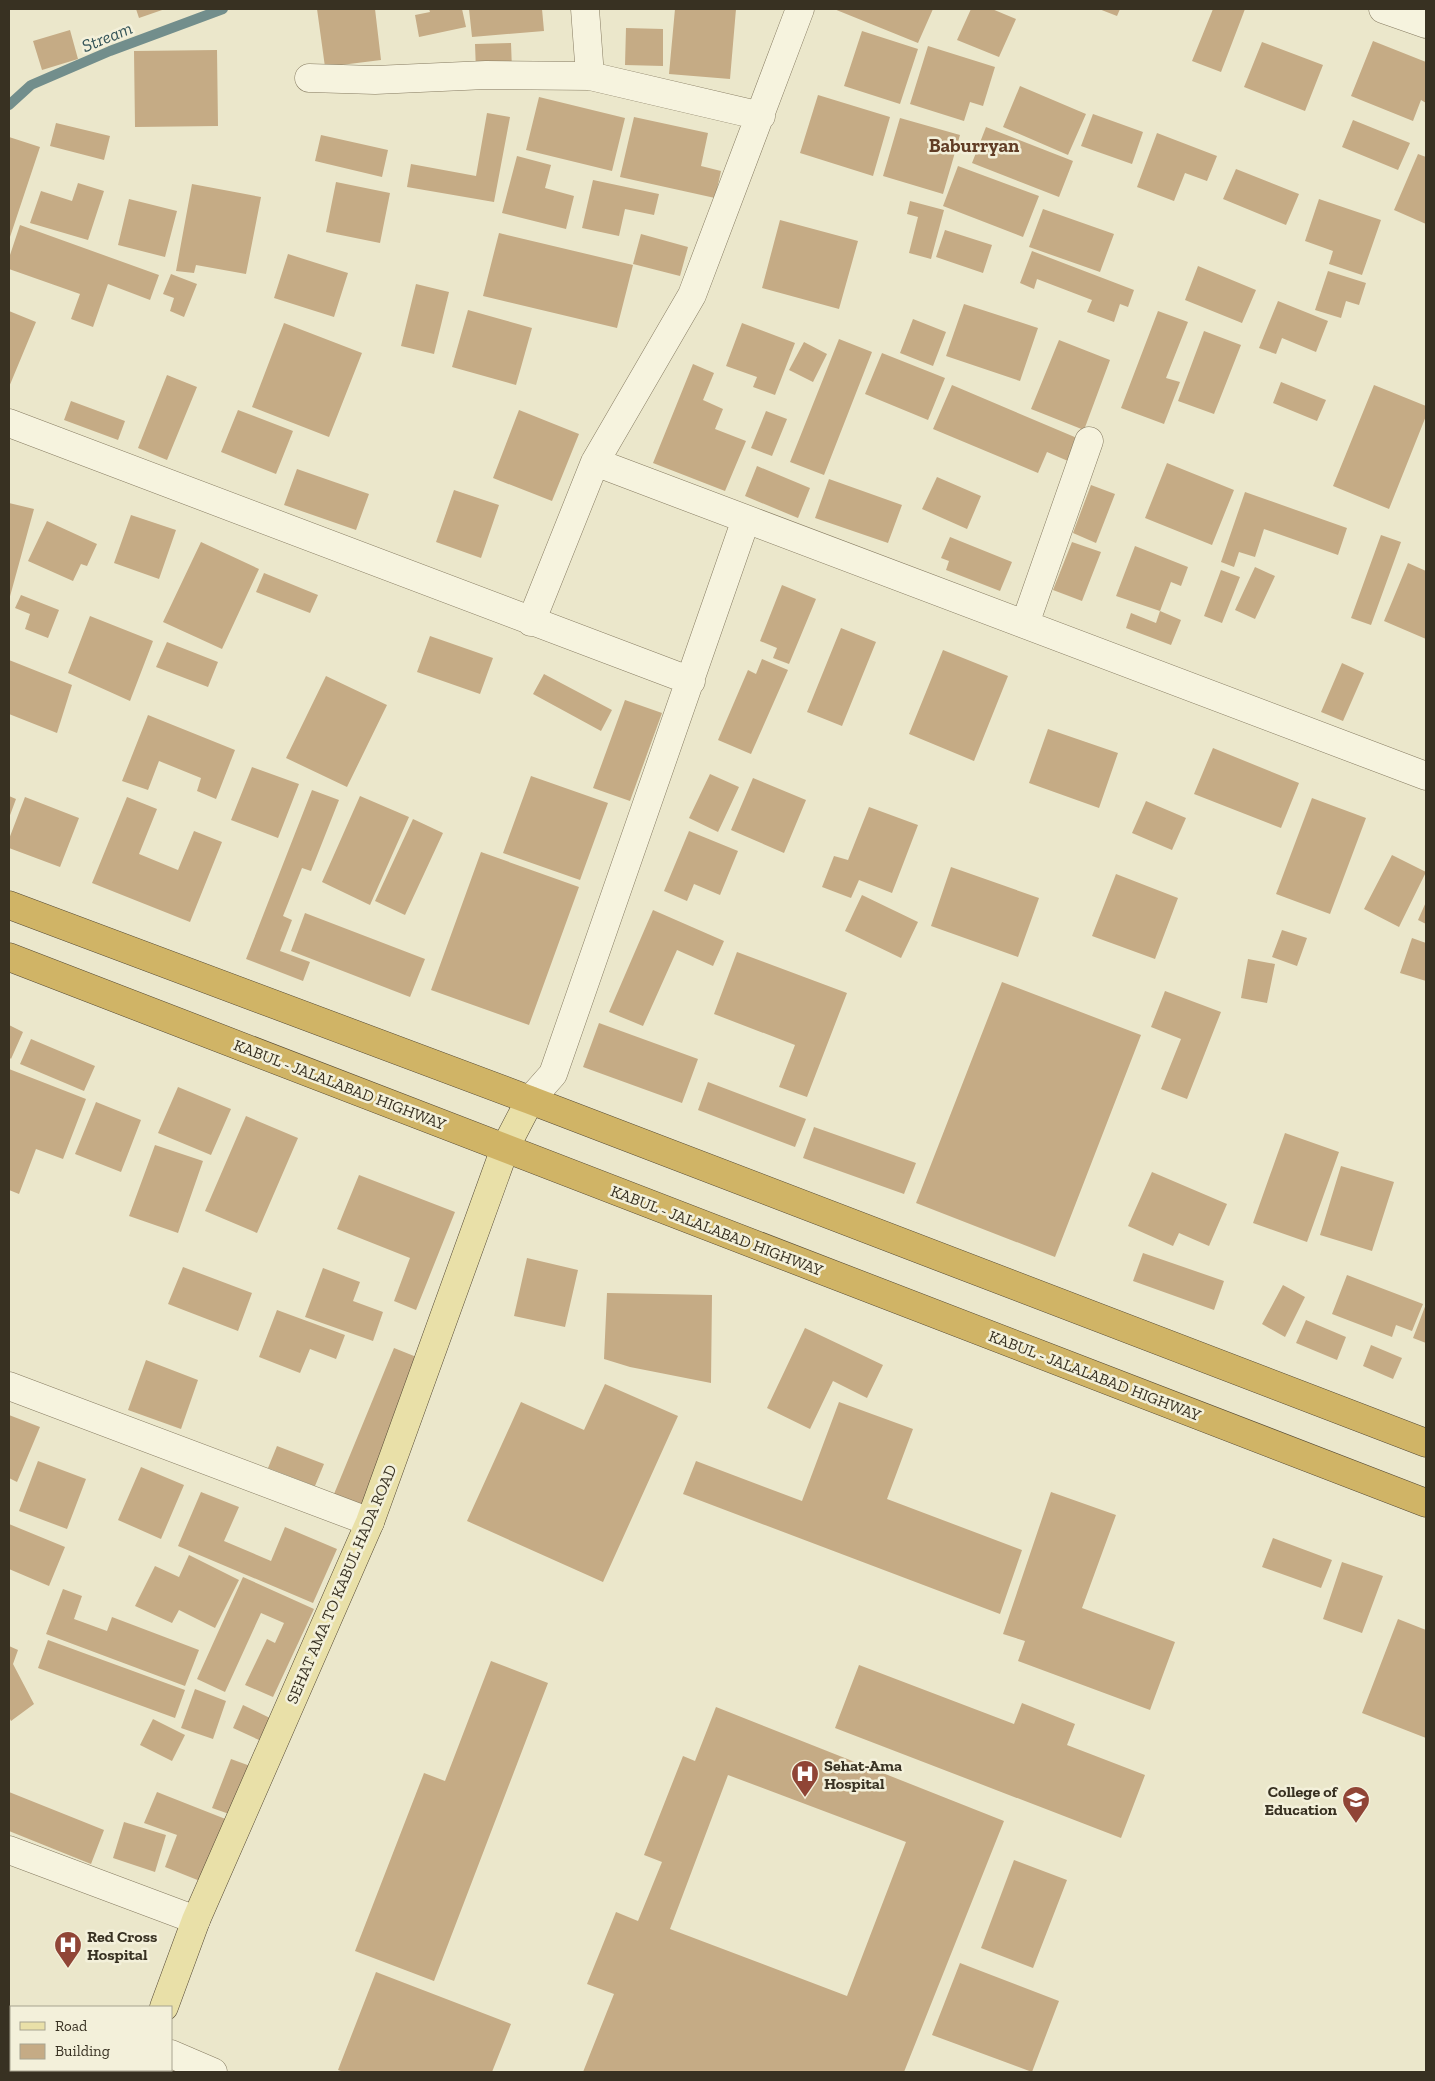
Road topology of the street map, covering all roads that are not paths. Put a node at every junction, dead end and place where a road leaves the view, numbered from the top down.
1 (585, 9) edge
2 (800, 9) edge
3 (1384, 9) edge
4 (1426, 24) edge
5 (590, 76) junction
6 (309, 78) dead end
7 (761, 116) junction
8 (9, 423) edge
9 (1089, 441) dead end
10 (595, 462) junction
11 (746, 519) junction
12 (531, 622) junction
13 (1025, 624) junction
14 (690, 681) junction
15 (1426, 776) edge
16 (9, 905) edge
17 (9, 957) edge
18 (530, 1100) junction
19 (505, 1148) junction
20 (9, 1386) edge
21 (1426, 1443) edge
22 (1426, 1503) edge
23 (370, 1522) junction
24 (9, 1850) edge
25 (196, 1920) junction
26 (164, 2006) edge
27 (172, 2054) edge
28 (213, 2072) edge

1 - 5 street
2 - 7 street
3 - 4 street
5 - 6 street
5 - 7 street
7 - 10 street
8 - 12 street
9 - 13 street
10 - 11 street
10 - 12 street
11 - 13 street
11 - 14 street
12 - 14 street
13 - 15 street
14 - 18 street
16 - 18 highway
17 - 19 highway, KABUL - JALALABAD HIGHWAY
18 - 19 main road, SEHAT AMA TO KABUL HADA ROAD
18 - 21 highway
19 - 22 highway, KABUL - JALALABAD HIGHWAY
19 - 23 main road, SEHAT AMA TO KABUL HADA ROAD
20 - 23 street
23 - 25 main road, SEHAT AMA TO KABUL HADA ROAD
24 - 25 street
25 - 26 main road, SEHAT AMA TO KABUL HADA ROAD
27 - 28 street

